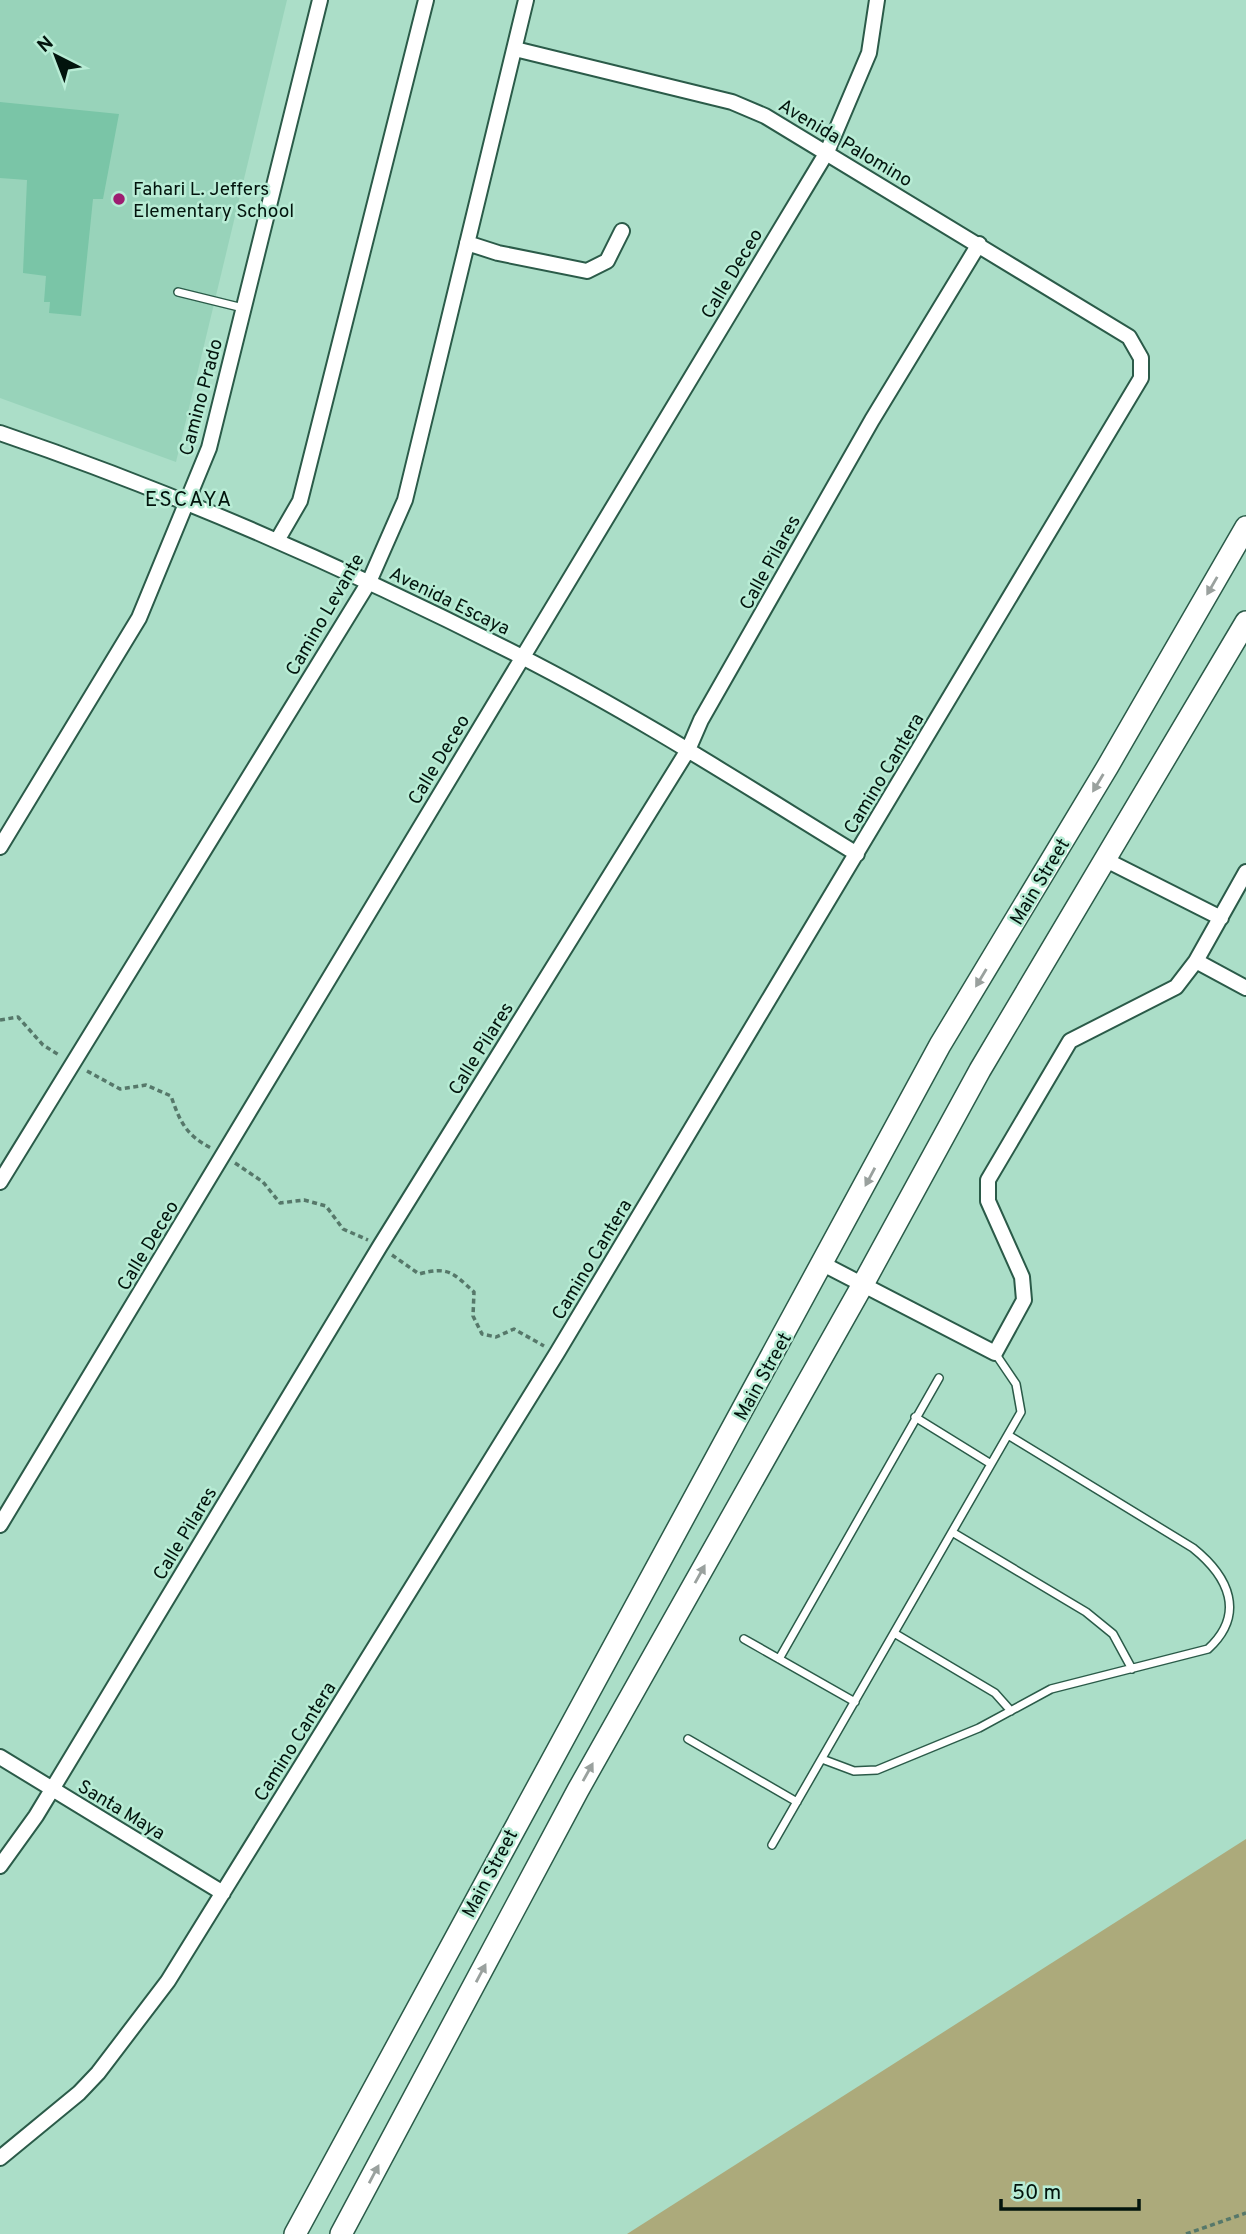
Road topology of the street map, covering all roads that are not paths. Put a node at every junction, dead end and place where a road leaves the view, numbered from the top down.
1 (320, 0) edge
2 (426, 0) edge
3 (526, 0) edge
4 (877, 0) edge
5 (515, 49) junction
6 (827, 152) junction
7 (622, 231) dead end
8 (467, 243) junction
9 (979, 244) junction
10 (178, 292) dead end
11 (243, 308) junction
12 (1129, 337) joint
13 (0, 433) edge
14 (188, 502) junction
15 (1246, 527) edge
16 (278, 539) junction
17 (369, 582) junction
18 (1246, 622) edge
19 (521, 657) junction
20 (688, 750) junction
21 (0, 847) edge
22 (857, 855) junction
23 (1104, 859) junction
24 (1246, 872) edge
25 (1220, 918) junction
26 (1196, 961) junction
27 (1246, 988) edge
28 (0, 1182) edge
29 (823, 1264) junction
30 (862, 1286) junction
31 (995, 1353) junction
32 (939, 1378) dead end
33 (915, 1417) junction
34 (1008, 1435) junction
35 (991, 1464) junction
36 (0, 1525) edge
37 (952, 1532) junction
38 (894, 1633) junction
39 (744, 1639) dead end
40 (779, 1659) junction
41 (1132, 1669) junction
42 (855, 1702) junction
43 (1011, 1711) junction
44 (688, 1739) dead end
45 (0, 1757) edge
46 (822, 1759) junction
47 (52, 1788) junction
48 (797, 1802) junction
49 (772, 1845) dead end
50 (0, 1866) edge
51 (223, 1893) junction
52 (0, 2158) edge
53 (295, 2234) edge
54 (341, 2234) edge

1 - 11 street, Camino Prado
2 - 16 street
3 - 5 street, Camino Levante
4 - 6 street, Calle Deceo
5 - 6 street, Avenida Palomino
5 - 8 street, Camino Levante
6 - 9 street, Avenida Palomino
6 - 19 street, Calle Deceo
7 - 8 street
8 - 17 street, Camino Levante
9 - 12 street, Avenida Palomino
9 - 20 street, Calle Pilares
10 - 11 lane
11 - 14 street, Camino Prado
12 - 22 street, Camino Cantera
13 - 14 street, Avenida Escaya
14 - 16 street, Avenida Escaya
14 - 21 street, Camino Prado
15 -> 29 main road, Main Street
16 - 17 street, Avenida Escaya
17 - 19 street, Avenida Escaya
17 - 28 street, Camino Levante
18 - 23 main road, Main Street
19 - 20 street, Avenida Escaya
19 - 36 street, Calle Deceo
20 - 22 street, Avenida Escaya
20 - 47 street, Calle Pilares
22 - 51 street, Camino Cantera
23 - 25 street
23 - 30 main road, Main Street
24 - 25 street
25 - 26 street
26 - 27 street
26 - 31 street
29 - 30 street
29 - 53 main road, Main Street
30 - 31 street
54 -> 30 main road, Main Street
31 - 34 lane
32 - 33 lane
33 - 35 lane
33 - 40 lane
34 - 35 lane
34 - 41 lane
35 - 37 lane
37 - 38 lane
37 - 41 lane
38 - 42 lane
38 - 43 lane
39 - 40 lane
40 - 42 lane
41 - 43 lane
42 - 46 lane
43 - 46 lane
44 - 48 lane
45 - 47 street, Santa Maya
46 - 48 lane
47 - 50 street, Calle Pilares
47 - 51 street, Santa Maya
48 - 49 lane
51 - 52 street, Camino Cantera

